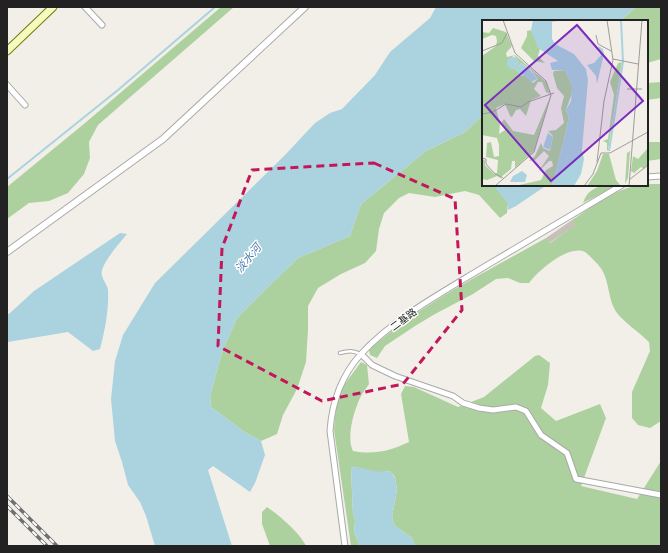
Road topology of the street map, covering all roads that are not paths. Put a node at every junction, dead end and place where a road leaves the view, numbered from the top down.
1 (53, 7) edge
2 (84, 7) edge
3 (305, 7) edge
4 (102, 25) dead end
5 (7, 51) edge
6 (7, 86) edge
7 (25, 105) dead end
8 (661, 176) edge
9 (648, 177) edge
10 (620, 186) edge
11 (7, 252) edge
12 (340, 353) dead end
13 (361, 354) junction
14 (661, 495) edge
15 (345, 546) edge

1 - 5 main road
2 - 4 street
3 - 11 street
6 - 7 street
8 - 9 street
10 - 13 street, 二基路
12 - 13 lane
13 - 14 street
13 - 15 street, 二基路

